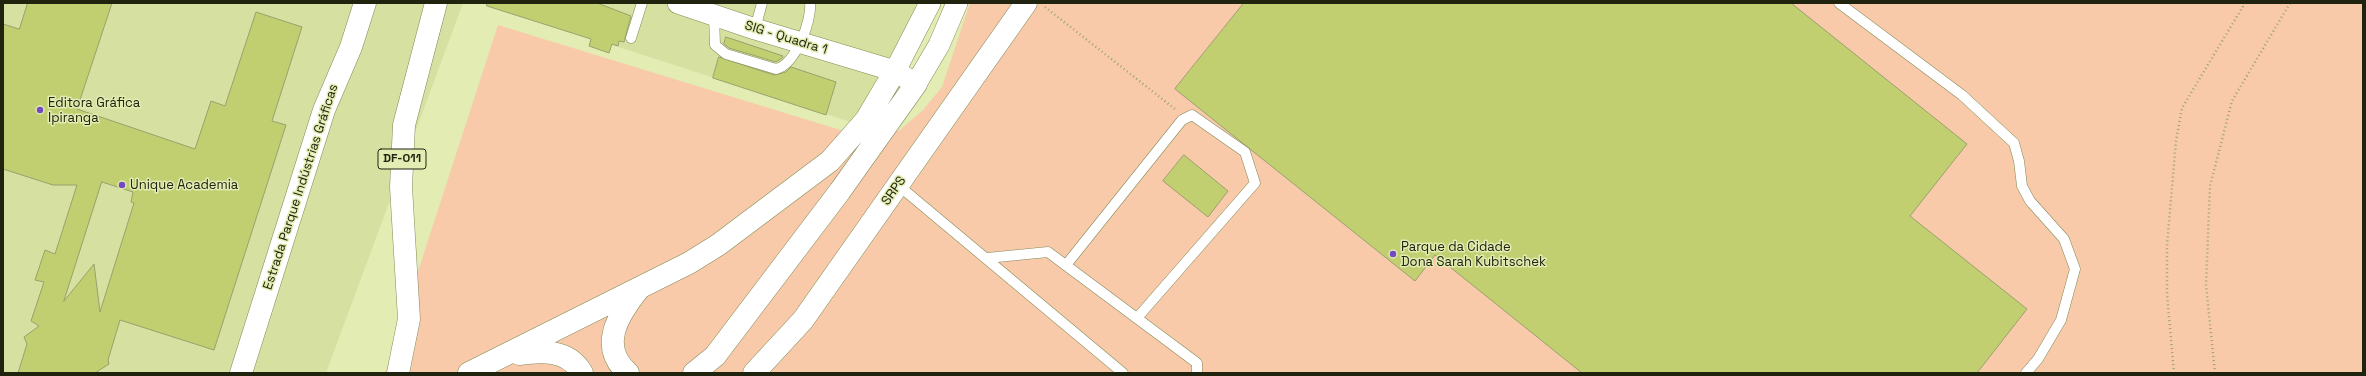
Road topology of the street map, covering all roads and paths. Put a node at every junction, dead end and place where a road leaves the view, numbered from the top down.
1 (364, 3) edge
2 (436, 3) edge
3 (642, 3) edge
4 (678, 3) edge
5 (762, 3) edge
6 (810, 3) edge
7 (930, 3) edge
8 (957, 3) edge
9 (1026, 3) edge
10 (1040, 3) edge
11 (1839, 3) edge
12 (2245, 3) edge
13 (2290, 3) edge
14 (714, 15) junction
15 (755, 30) junction
16 (631, 38) dead end
17 (800, 43) junction
18 (895, 71) junction
19 (916, 84) junction
20 (1186, 118) junction
21 (898, 185) junction
22 (987, 258) junction
23 (1066, 265) junction
24 (640, 288) junction
25 (1137, 318) junction
26 (504, 356) junction
27 (715, 356) junction
28 (241, 373) edge
29 (398, 373) edge
30 (469, 373) edge
31 (582, 373) edge
32 (628, 373) edge
33 (683, 373) edge
34 (694, 373) edge
35 (754, 373) edge
36 (1123, 373) edge
37 (1197, 373) edge
38 (2026, 373) edge
39 (2174, 373) edge
40 (2215, 373) edge

1 - 28 main road, Estrada Parque Indústrias Gráficas
2 - 29 main road, DF-011
3 - 16 lane
4 - 14 street, SIG - Quadra 1
5 - 15 lane
6 - 17 lane
7 - 18 street
8 - 19 street
9 - 21 main road, SRPS
10 - 20 path
11 - 38 lane
12 - 39 path
13 - 40 path
14 - 15 street, SIG - Quadra 1
14 - 17 lane
15 - 17 street, SIG - Quadra 1
17 - 18 street, SIG - Quadra 1
18 - 19 street, SIG - Quadra 1
18 - 24 main road
19 - 27 main road
20 - 23 lane
20 - 25 lane
21 - 22 lane
21 - 35 main road, SRPS
22 - 23 lane
22 - 36 lane
23 - 25 lane
24 - 26 main road
24 - 32 main road
25 - 37 lane
26 - 30 main road
26 - 31 main road
27 - 33 main road
27 - 34 main road

